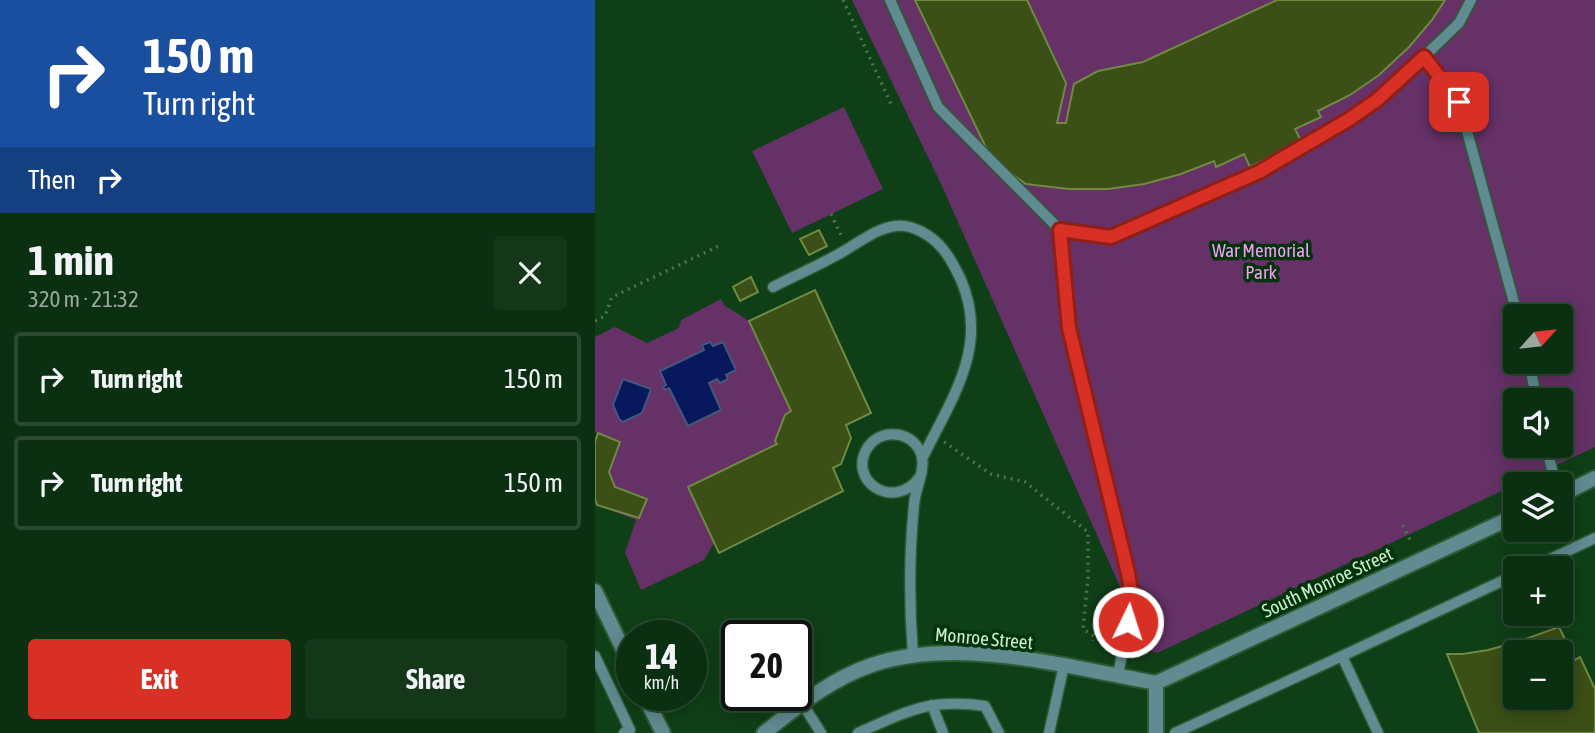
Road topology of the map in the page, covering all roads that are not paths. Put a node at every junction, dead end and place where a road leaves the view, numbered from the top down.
1 (890, 0) edge
2 (1471, 0) edge
3 (1424, 57) junction
4 (1060, 230) junction
5 (773, 287) dead end
6 (1514, 304) edge
7 (922, 459) junction
8 (919, 478) junction
9 (1595, 478) edge
10 (1573, 489) edge
11 (1503, 522) edge
12 (1595, 538) edge
13 (1557, 556) edge
14 (1503, 581) edge
15 (595, 591) edge
16 (616, 635) edge
17 (913, 655) junction
18 (595, 656) edge
19 (1342, 656) junction
20 (1064, 665) junction
21 (1118, 676) junction
22 (1156, 683) junction
23 (812, 697) edge
24 (932, 705) junction
25 (652, 711) edge
26 (792, 711) edge
27 (808, 711) edge
28 (877, 729) edge
29 (624, 733) edge
30 (663, 733) edge
31 (764, 733) edge
32 (821, 733) edge
33 (858, 733) edge
34 (943, 733) edge
35 (999, 733) edge
36 (1049, 733) edge
37 (1156, 733) edge
38 (1175, 733) edge
39 (1378, 733) edge

1 - 4 lane
2 - 3 lane
3 - 4 lane
3 - 6 lane
4 - 21 lane
5 - 7 lane
7 - 8 lane
7 - 8 lane
8 - 17 lane
9 - 10 street
11 - 22 street, South Monroe Street
12 - 13 lane
14 - 19 lane
15 - 16 street
17 - 20 street, Monroe Street
17 - 23 street, Monroe Street
18 - 29 lane
19 - 38 lane
19 - 39 lane
20 - 21 street, Monroe Street
20 - 36 lane
21 - 22 street, Monroe Street
22 - 37 street
24 - 28 lane
24 - 34 lane
24 - 35 lane
25 - 30 street
26 - 31 street, Monroe Street
27 - 32 lane
28 - 33 lane

